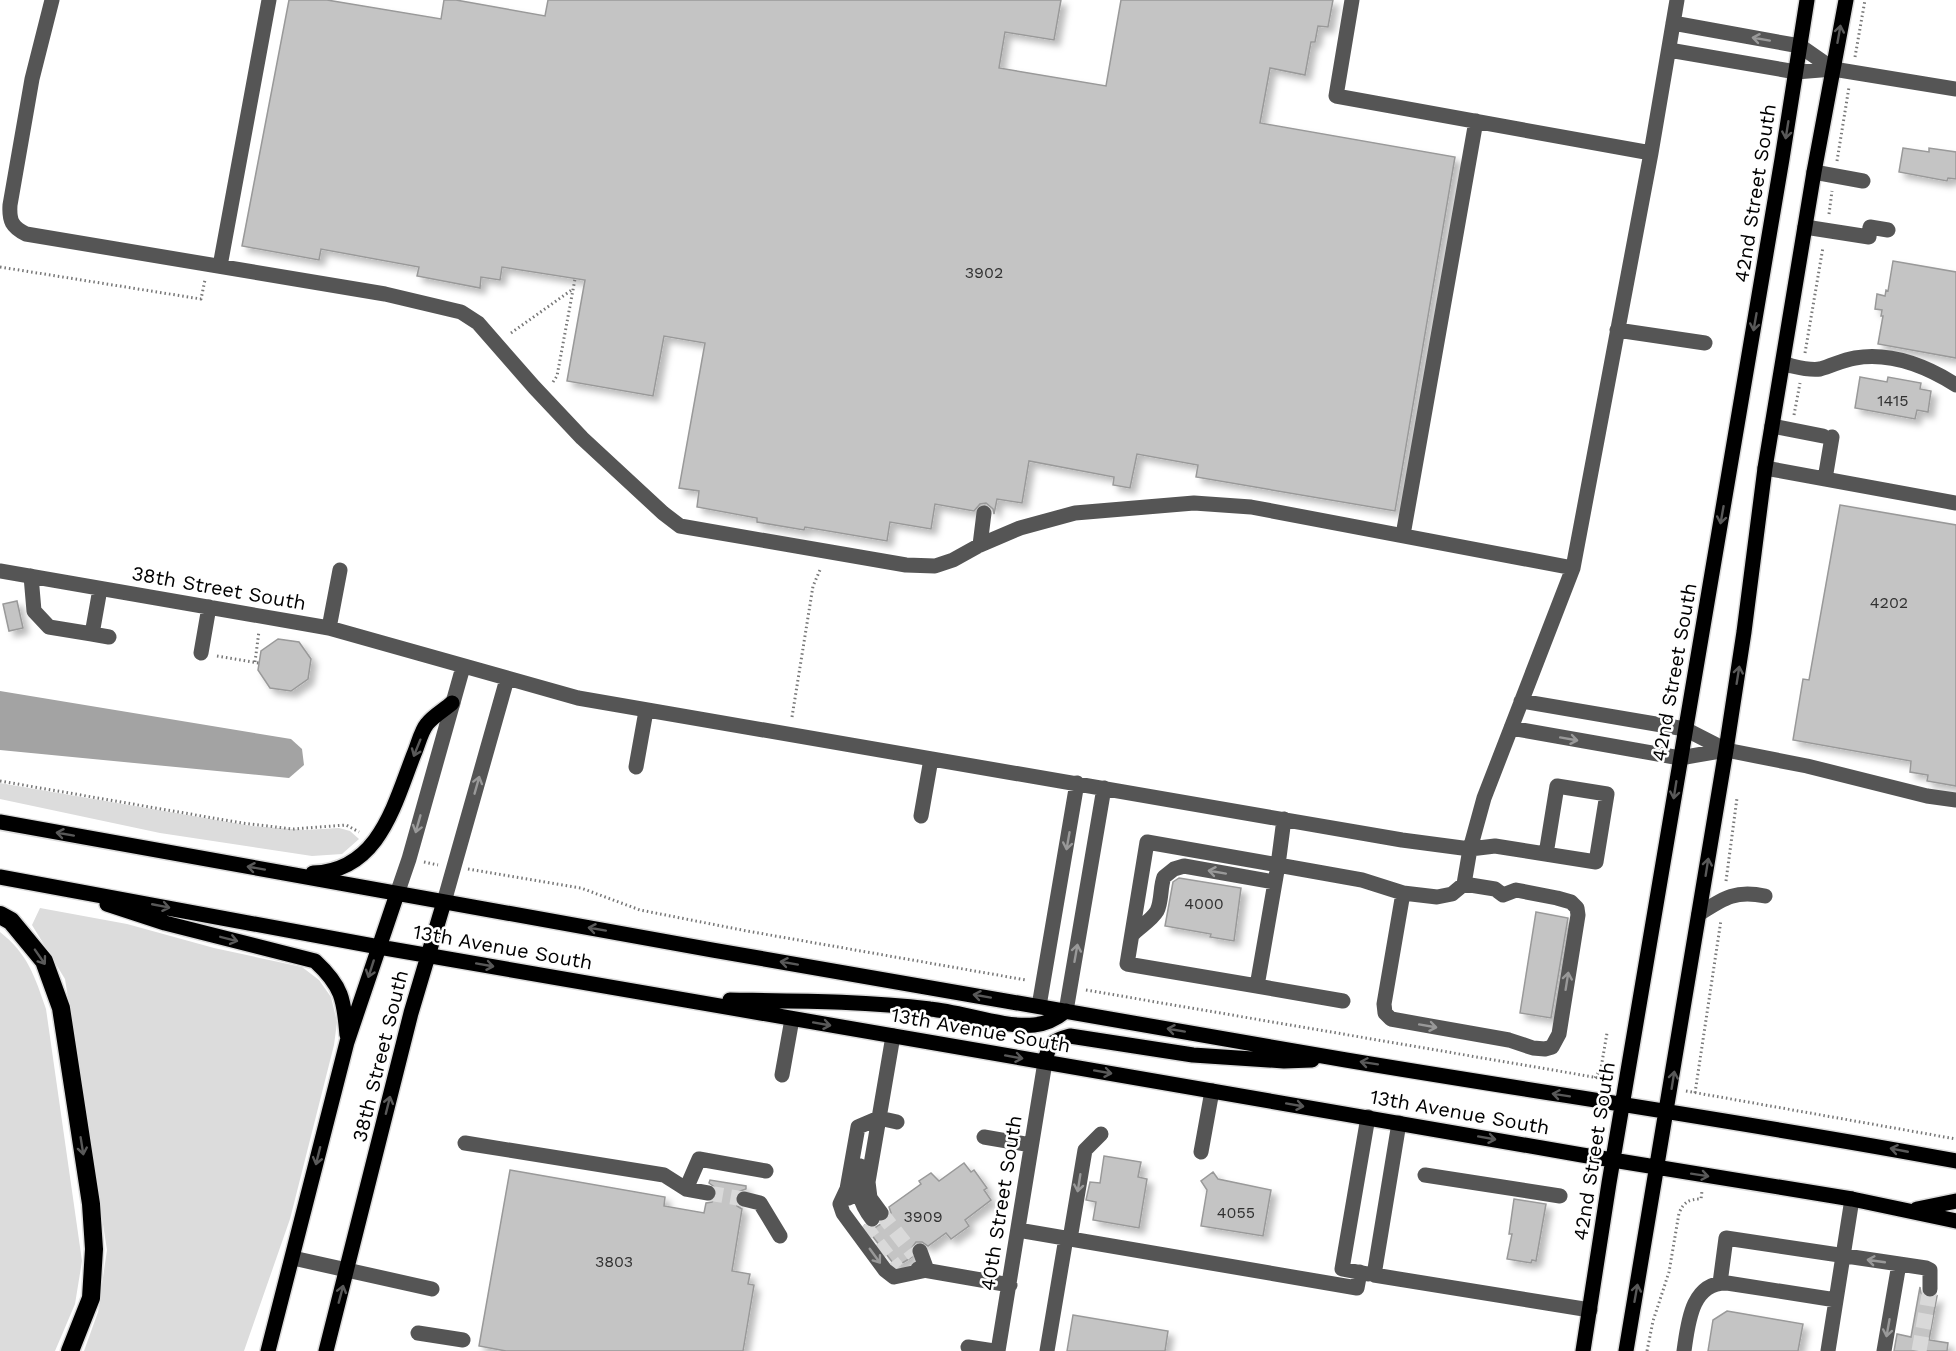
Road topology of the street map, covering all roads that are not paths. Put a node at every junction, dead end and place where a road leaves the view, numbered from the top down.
1 (52, 0) edge
2 (269, 0) edge
3 (1352, 0) edge
4 (1677, 0) edge
5 (1807, 0) edge
6 (1845, 0) edge
7 (1674, 23) junction
8 (1800, 46) junction
9 (1669, 50) junction
10 (1833, 69) junction
11 (1796, 72) junction
12 (1956, 89) edge
13 (1476, 121) junction
14 (1651, 153) junction
15 (1814, 172) junction
16 (1863, 181) dead end
17 (1805, 227) junction
18 (1888, 230) dead end
19 (214, 265) junction
20 (1617, 330) junction
21 (1705, 344) dead end
22 (1783, 364) junction
23 (1956, 385) edge
24 (1772, 426) junction
25 (1765, 468) junction
26 (1825, 480) junction
27 (1956, 503) edge
28 (984, 513) dead end
29 (1403, 535) junction
30 (980, 545) junction
31 (1573, 568) junction
32 (340, 570) dead end
33 (0, 571) edge
34 (31, 576) junction
35 (100, 589) junction
36 (209, 607) junction
37 (329, 628) junction
38 (92, 634) junction
39 (109, 637) dead end
40 (201, 653) road end
41 (463, 667) junction
42 (507, 679) junction
43 (1521, 701) junction
44 (452, 703) junction
45 (646, 711) junction
46 (1511, 728) junction
47 (1685, 729) junction
48 (1726, 750) junction
49 (1680, 758) junction
50 (931, 759) junction
51 (636, 767) dead end
52 (1077, 783) junction
53 (1104, 788) junction
54 (1956, 800) edge
55 (921, 816) dead end
56 (1284, 819) junction
57 (0, 822) edge
58 (1470, 849) junction
59 (1546, 854) junction
60 (1278, 865) junction
61 (286, 874) junction
62 (0, 877) edge
63 (1274, 882) junction
64 (1464, 885) junction
65 (53, 887) junction
66 (1403, 892) junction
67 (397, 894) junction
68 (1765, 896) dead end
69 (444, 902) junction
70 (1699, 914) junction
71 (0, 915) edge
72 (1132, 935) junction
73 (379, 947) junction
74 (428, 955) junction
75 (1257, 986) junction
76 (685, 1000) junction
77 (1343, 1001) dead end
78 (1039, 1006) junction
79 (1066, 1011) junction
80 (792, 1019) junction
81 (893, 1036) junction
82 (347, 1042) junction
83 (1346, 1060) junction
84 (1046, 1062) junction
85 (782, 1075) dead end
86 (1212, 1091) junction
87 (1623, 1104) junction
88 (1667, 1112) junction
89 (1368, 1117) junction
90 (879, 1118) junction
91 (897, 1122) dead end
92 (1399, 1123) junction
93 (1101, 1134) dead end
94 (984, 1137) dead end
95 (465, 1143) dead end
96 (1031, 1145) junction
97 (1201, 1152) dead end
98 (1613, 1160) junction
99 (1956, 1161) edge
100 (1658, 1168) junction
101 (766, 1171) dead end
102 (1425, 1175) dead end
103 (686, 1189) junction
104 (847, 1189) junction
105 (708, 1193) tunnel mouth
106 (1560, 1196) dead end
107 (744, 1199) tunnel mouth
108 (1852, 1199) junction
109 (1956, 1201) edge
110 (1911, 1211) junction
111 (1956, 1221) edge
112 (1018, 1230) junction
113 (780, 1236) dead end
114 (1068, 1239) junction
115 (1844, 1256) junction
116 (292, 1258) junction
117 (1899, 1264) junction
118 (927, 1270) junction
119 (347, 1271) junction
120 (1367, 1273) junction
121 (1720, 1283) junction
122 (1010, 1284) junction
123 (1930, 1289) tunnel mouth
124 (432, 1290) dead end
125 (1836, 1300) junction
126 (1590, 1311) junction
127 (418, 1333) dead end
128 (463, 1340) dead end
129 (968, 1347) dead end
130 (70, 1351) edge
131 (268, 1351) edge
132 (326, 1351) edge
133 (996, 1351) edge
134 (1047, 1351) edge
135 (1583, 1351) edge
136 (1626, 1351) edge
137 (1684, 1351) edge
138 (1828, 1351) edge
139 (1884, 1351) edge

1 - 19 street
2 - 19 street
3 - 13 street
4 - 7 street
5 - 8 main road, 42nd Street South
10 -> 6 main road
8 -> 7 street
7 - 9 street
8 - 10 street
8 - 11 main road, 42nd Street South
9 - 11 street
9 - 14 street
10 - 11 street
10 - 12 street
10 - 15 main road
11 -> 47 main road, 42nd Street South
13 - 14 street
13 - 29 street
14 - 20 street
15 - 16 street
15 - 17 main road
17 - 18 street
17 - 22 main road
19 - 30 street
20 - 21 street
20 - 31 street
22 - 23 street
22 - 24 main road
24 - 25 main road
24 - 26 street
25 - 26 street
48 -> 25 main road
26 - 27 street
28 - 30 street
29 - 30 street
29 - 31 street
31 - 43 street
32 - 37 street
33 - 34 street, 38th Street South
34 - 35 street, 38th Street South
34 - 38 street
35 - 36 street, 38th Street South
35 - 38 street
36 - 37 street, 38th Street South
36 - 40 street
37 - 41 street, 38th Street South
38 - 39 street
41 - 42 street, 38th Street South
41 - 44 street, 38th Street South
42 - 45 street
69 -> 42 street, 38th Street South
43 - 46 street
43 - 47 street
44 -> 61 main road
44 -> 67 street, 38th Street South
45 - 50 street
45 - 51 street
46 -> 49 street
46 - 58 street
47 - 48 street
47 - 49 main road, 42nd Street South
48 - 49 street
48 - 54 street
70 -> 48 main road
49 -> 87 main road, 42nd Street South
50 - 52 street
50 - 55 street
52 - 53 street
52 -> 78 street
53 - 56 street
79 -> 53 street
56 - 58 street
56 - 60 street
61 -> 57 main road, 13th Avenue South
58 - 59 street
58 - 64 street
59 - 59 street
60 - 63 street
60 - 66 street
60 - 72 street
61 - 67 main road, 13th Avenue South
62 - 65 main road, 13th Avenue South
63 -> 72 street
63 - 75 street
64 - 66 street
66 -> 64 street
65 -> 73 main road, 13th Avenue South
65 -> 82 main road
67 - 69 main road, 13th Avenue South
67 - 73 main road, 38th Street South
68 - 70 street
69 - 74 main road, 38th Street South
78 -> 69 main road, 13th Avenue South
88 -> 70 main road
71 -> 130 highway
72 - 75 street
73 - 74 main road, 13th Avenue South
73 -> 82 main road, 38th Street South
74 -> 76 main road, 13th Avenue South
119 -> 74 main road, 38th Street South
75 - 77 street
76 - 79 main road
76 - 80 main road, 13th Avenue South
78 - 79 main road, 13th Avenue South
83 -> 79 main road, 13th Avenue South
80 -> 81 main road, 13th Avenue South
80 - 85 street
81 -> 84 main road, 13th Avenue South
81 - 90 street
82 -> 116 main road, 38th Street South
83 - 84 main road
87 -> 83 main road, 13th Avenue South
84 -> 86 main road, 13th Avenue South
84 - 96 street, 40th Street South
86 -> 89 main road, 13th Avenue South
86 - 97 street
87 - 88 main road, 13th Avenue South
87 - 98 main road, 42nd Street South
99 -> 88 main road, 13th Avenue South
88 - 100 main road
89 - 92 main road, 13th Avenue South
89 - 120 street
90 - 91 street
90 - 104 street
90 - 104 street
92 -> 98 main road, 13th Avenue South
92 - 120 street
93 -> 114 street
94 - 96 street
95 - 103 street
96 - 112 street, 40th Street South
98 - 100 main road, 13th Avenue South
98 - 126 main road, 42nd Street South
100 -> 108 main road, 13th Avenue South
136 -> 100 main road
101 - 103 street
102 - 106 street
103 - 105 street
104 -> 118 street
107 - 113 street
108 - 110 main road, 13th Avenue South
108 - 115 street
109 - 110 main road
110 - 111 main road, 13th Avenue South
112 - 114 street
112 - 122 street, 40th Street South
114 - 120 street
114 - 134 street
117 -> 115 street
115 - 121 street
115 - 125 street
116 - 119 street
116 - 131 main road, 38th Street South
117 - 123 street
117 -> 139 street
118 - 118 street
118 - 122 street
119 - 124 street
132 -> 119 main road, 38th Street South
120 - 126 street
121 - 125 street
121 - 137 street
122 - 133 street, 40th Street South
125 - 138 street
126 - 135 main road, 42nd Street South
127 - 128 street
129 - 133 street

